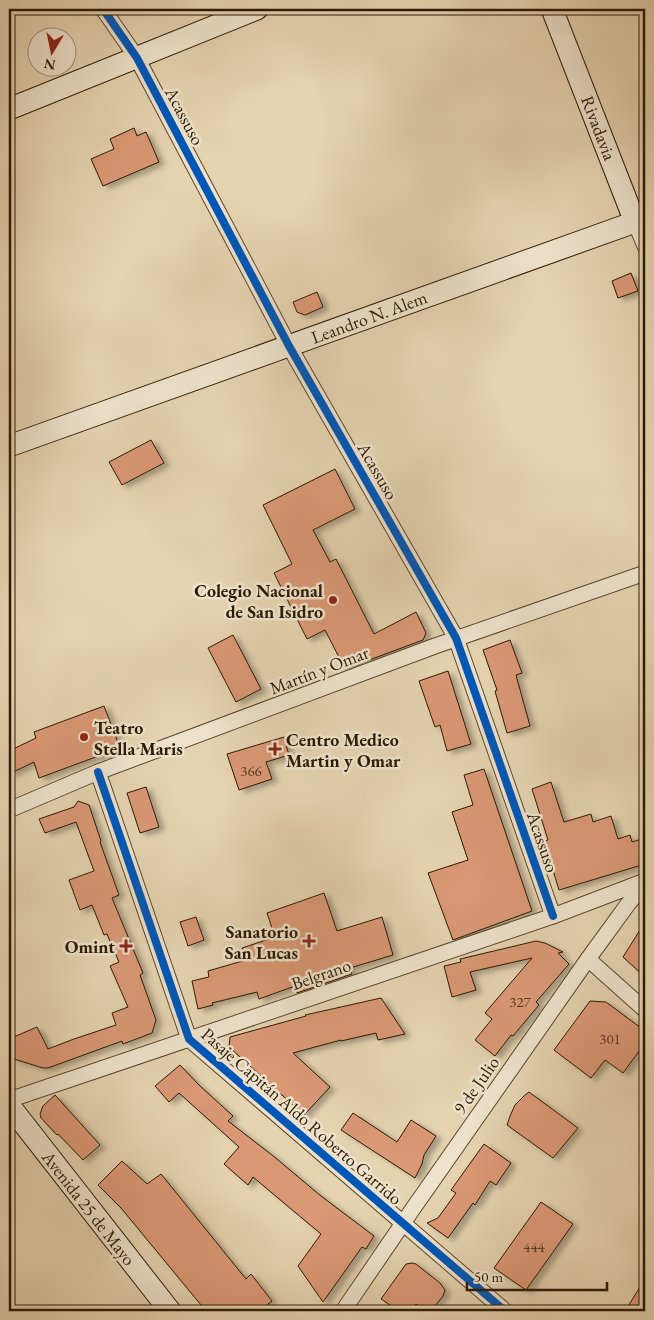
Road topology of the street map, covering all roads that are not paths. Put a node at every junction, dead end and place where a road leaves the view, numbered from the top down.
1 (103, 9) edge
2 (257, 9) edge
3 (552, 9) edge
4 (137, 58) junction
5 (9, 109) edge
6 (640, 220) edge
7 (645, 246) edge
8 (289, 346) junction
9 (9, 446) edge
10 (645, 573) edge
11 (456, 638) junction
12 (98, 772) junction
13 (9, 810) edge
14 (645, 883) edge
15 (553, 916) junction
16 (588, 959) junction
17 (645, 1010) edge
18 (189, 1039) junction
19 (9, 1100) edge
20 (9, 1105) edge
21 (402, 1224) junction
22 (170, 1311) edge
23 (343, 1311) edge
24 (504, 1311) edge

1 - 4 street, Acassuso
2 - 4 main road
3 - 6 main road, Rivadavia
4 - 5 main road
4 - 8 street, Acassuso
6 - 7 street, Rivadavia
6 - 8 main road, Leandro N. Alem
8 - 9 main road, Leandro N. Alem
8 - 11 street, Acassuso
10 - 11 street, Martín y Omar
11 - 12 street, Martín y Omar
11 - 15 street, Acassuso
12 - 13 street, Martín y Omar
12 - 18 street, Pasaje Capitán Aldo Roberto Garrido
14 - 15 street, Belgrano
14 - 16 street, 9 de Julio
15 - 18 street, Belgrano
16 - 17 street
16 - 21 street, 9 de Julio
18 - 19 street, Belgrano
18 - 21 street, Pasaje Capitán Aldo Roberto Garrido
20 - 22 main road, Avenida 25 de Mayo
21 - 23 street, 9 de Julio
21 - 24 street, Pasaje Capitán Aldo Roberto Garrido

